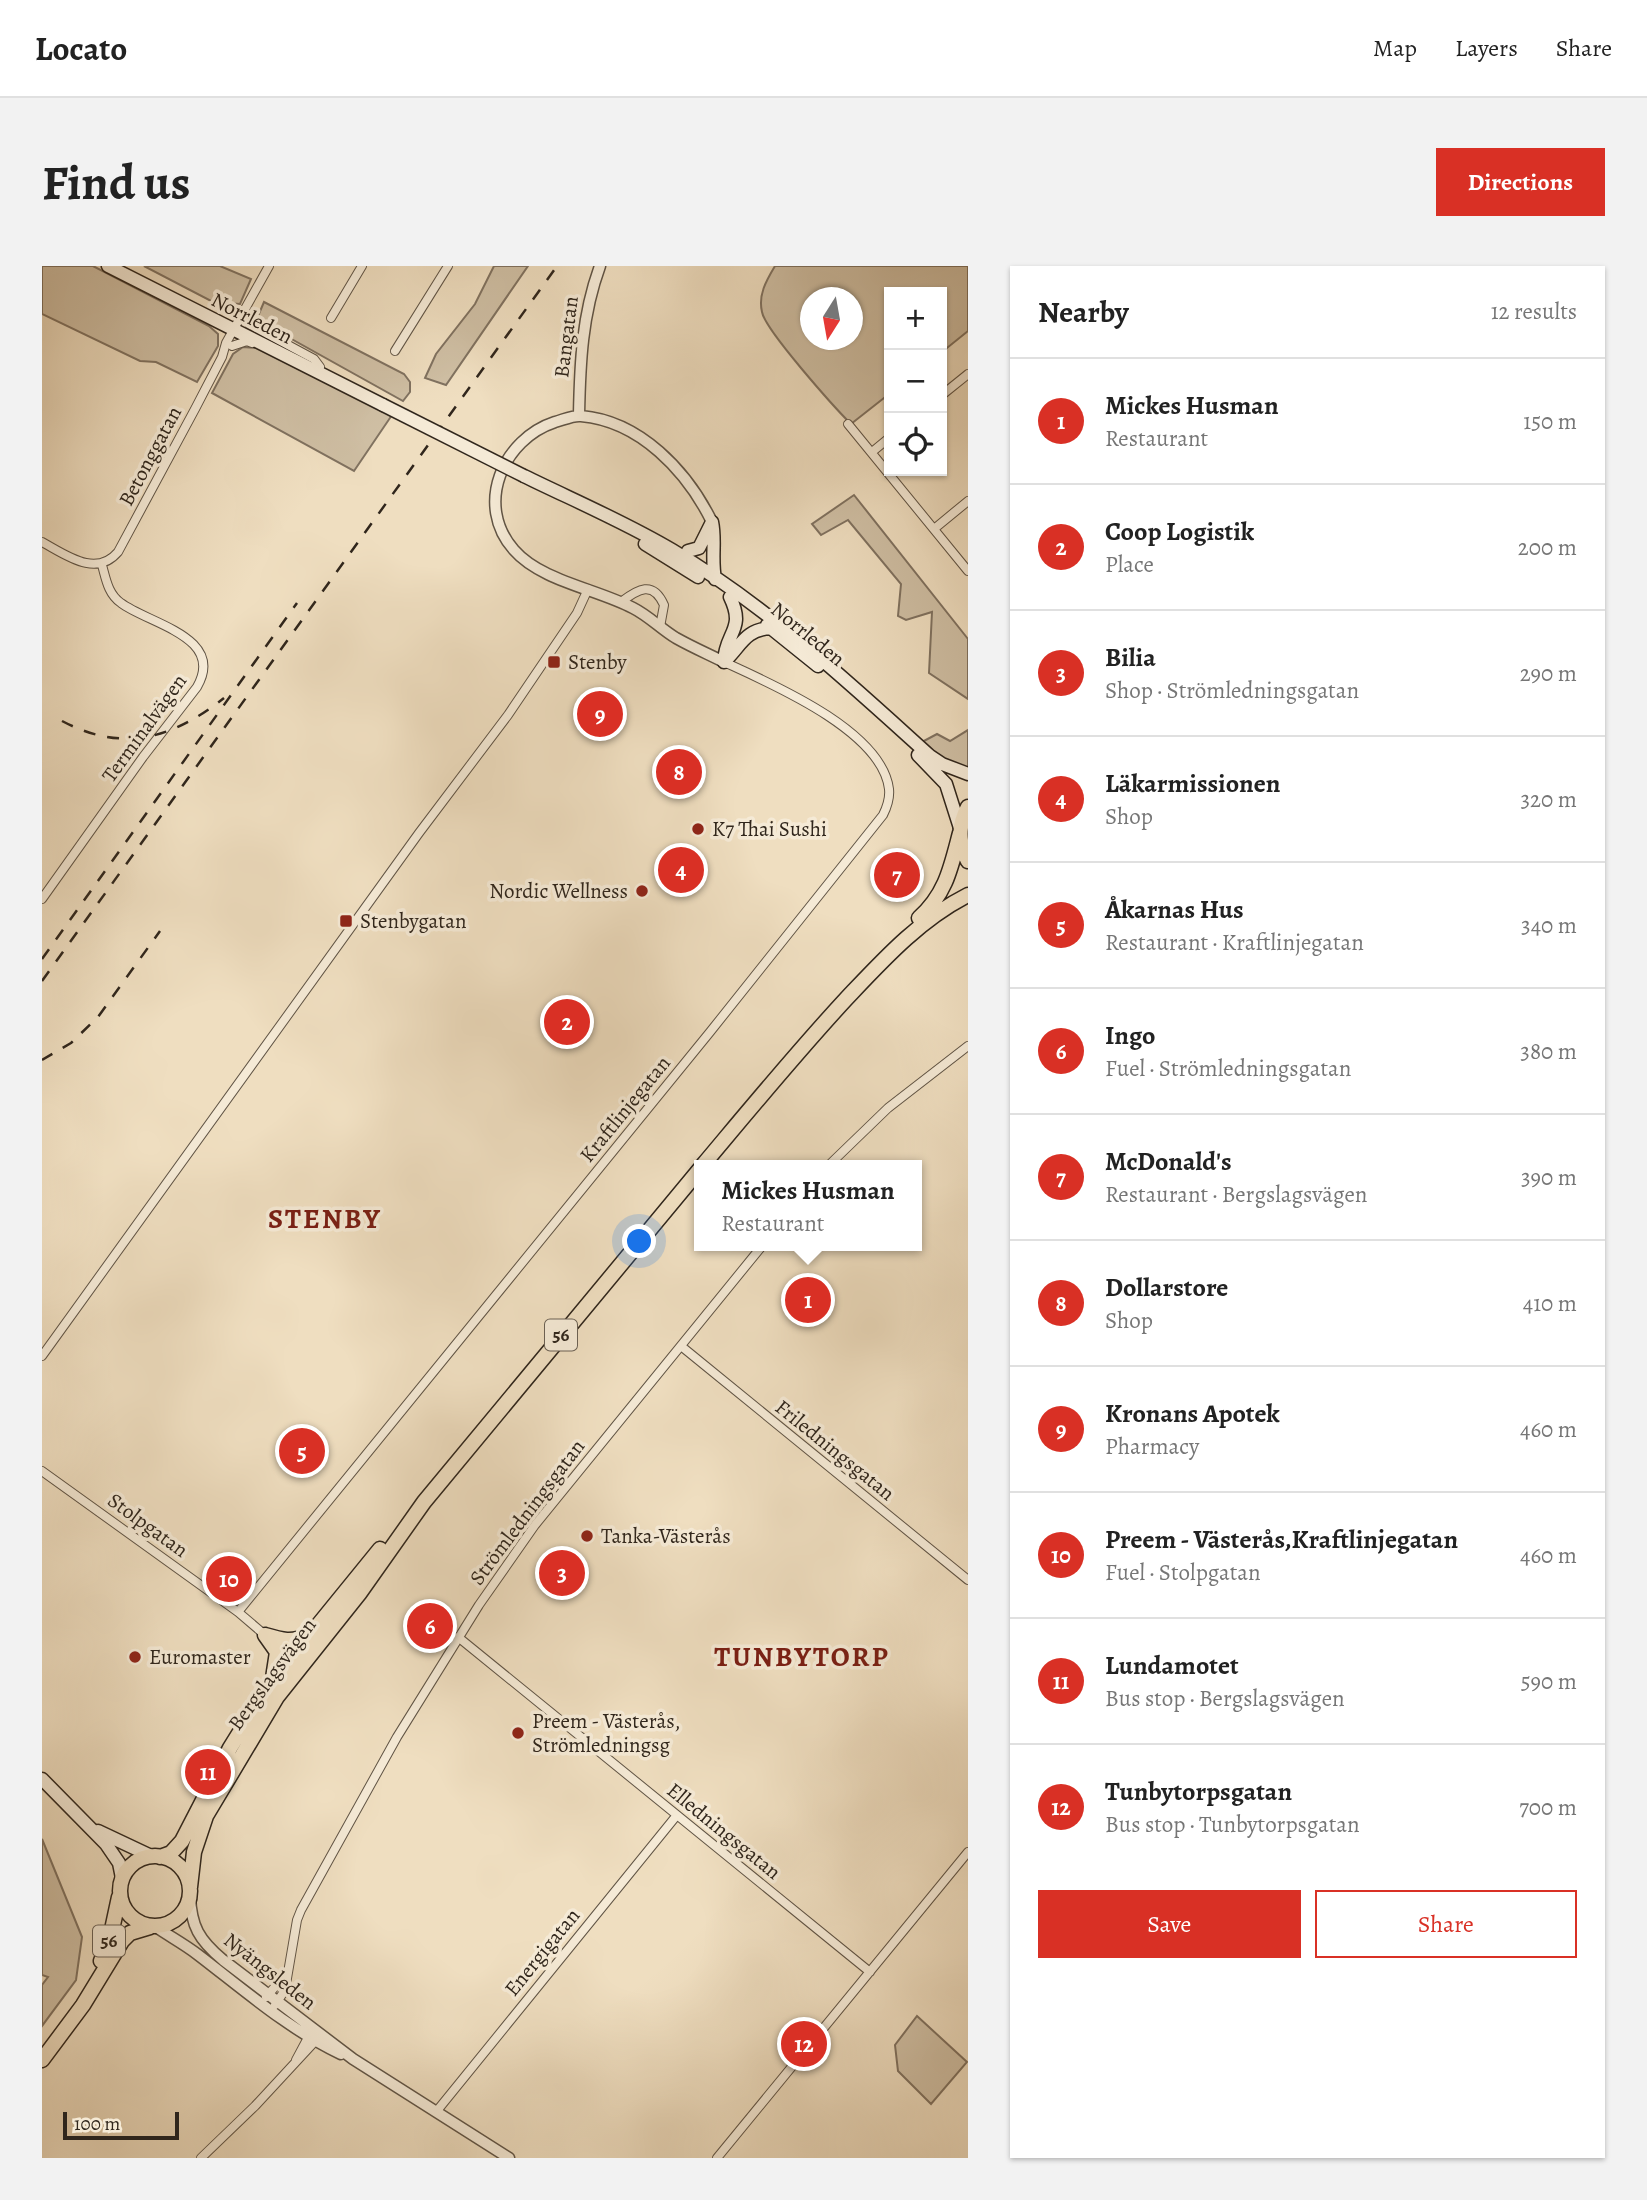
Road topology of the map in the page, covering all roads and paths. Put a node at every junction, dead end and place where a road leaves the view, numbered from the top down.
1 (108, 266) edge
2 (124, 266) edge
3 (269, 266) edge
4 (362, 266) edge
5 (448, 266) edge
6 (600, 266) edge
7 (331, 318) dead end
8 (219, 323) junction
9 (238, 325) junction
10 (229, 344) junction
11 (395, 351) dead end
12 (298, 362) junction
13 (968, 374) edge
14 (342, 383) junction
15 (947, 391) edge
16 (579, 415) junction
17 (848, 424) dead end
18 (884, 442) edge
19 (872, 452) junction
20 (968, 501) edge
21 (590, 509) junction
22 (712, 522) junction
23 (934, 529) junction
24 (42, 542) edge
25 (672, 550) junction
26 (688, 551) joint
27 (102, 565) junction
28 (968, 571) edge
29 (715, 579) junction
30 (588, 589) junction
31 (730, 597) junction
32 (621, 602) junction
33 (660, 626) junction
34 (771, 628) junction
35 (724, 662) junction
36 (968, 774) edge
37 (968, 807) edge
38 (960, 831) junction
39 (968, 861) edge
40 (968, 895) edge
41 (42, 899) edge
42 (812, 1035) junction
43 (968, 1045) edge
44 (707, 1160) edge
45 (834, 1160) edge
46 (694, 1175) edge
47 (758, 1251) edge
48 (681, 1346) junction
49 (42, 1356) edge
50 (42, 1471) edge
51 (424, 1502) junction
52 (968, 1580) edge
53 (238, 1612) junction
54 (312, 1633) junction
55 (265, 1635) junction
56 (458, 1637) junction
57 (271, 1683) junction
58 (42, 1779) edge
59 (677, 1815) junction
60 (85, 1824) junction
61 (968, 1852) edge
62 (156, 1857) junction
63 (122, 1883) junction
64 (190, 1892) junction
65 (153, 1927) junction
66 (870, 1972) junction
67 (269, 2003) junction
68 (315, 2035) junction
69 (54, 2043) junction
70 (42, 2060) edge
71 (436, 2112) junction
72 (201, 2158) edge
73 (509, 2158) edge
74 (717, 2158) edge

1 - 8 main road, Norrleden
2 - 9 main road, Norrleden
3 - 9 street, Betonggatan
4 - 7 street
5 - 11 street
6 - 16 street, Bangatan
8 - 9 main road, Norrleden
8 - 10 street
9 - 10 street, Betonggatan
9 - 12 main road, Norrleden
9 - 14 main road, Norrleden
10 - 12 street
10 - 27 street, Betonggatan
12 - 14 main road, Norrleden
13 - 15 street
14 - 21 main road, Norrleden, bridge
16 - 22 street
16 - 30 street
17 - 19 street
18 - 19 street
19 - 23 street
20 - 23 street
21 - 25 main road, Norrleden
21 - 31 main road, Norrleden
22 - 26 main road
22 - 29 main road
23 - 28 street
24 - 27 street
25 - 26 street
25 - 29 main road, Norrleden
27 - 41 street, Terminalvägen
29 - 36 main road, Norrleden
30 - 32 street
30 - 49 street
31 - 34 main road, Norrleden
31 - 35 main road
32 - 33 street
32 - 33 street
33 - 35 street
34 - 35 main road
34 - 38 main road, Norrleden
35 - 53 street, Kraftlinjegatan
37 - 38 highway, 56
38 - 39 highway
38 - 42 highway, Bergslagsvägen / 56
40 - 42 highway, Bergslagsvägen / 56
42 - 44 highway, Bergslagsvägen / 56
43 - 45 street
46 - 51 highway, Bergslagsvägen / 56
47 - 48 street, Strömledningsgatan
48 - 52 street, Friledningsgatan
48 - 56 street, Strömledningsgatan
50 - 53 street, Stolpgatan
51 - 54 highway, Bergslagsvägen / 56
51 - 64 highway, Bergslagsvägen / 56
53 - 55 street, Stolpgatan
54 - 55 highway
54 - 57 highway, Bergslagsvägen / 56
55 - 57 highway
56 - 59 street, Elledningsgatan
56 - 67 street, Strömledningsgatan
57 - 62 highway, Bergslagsvägen / 56
58 - 60 main road
59 - 66 street, Elledningsgatan
59 - 71 street, Energigatan
60 - 62 main road
60 - 63 main road
61 - 66 street
62 - 63 highway, 56
62 - 64 highway
63 - 65 highway, 56
63 - 69 highway, 56
64 - 65 highway, 56
64 - 67 street, Nyängsleden
65 - 67 street, Nyängsleden
65 - 69 highway, 56
66 - 74 street
67 - 68 street, Nyängsleden
68 - 71 street, Nyängsleden
68 - 72 street
69 - 70 highway, 56
71 - 73 street, Nyängsleden

